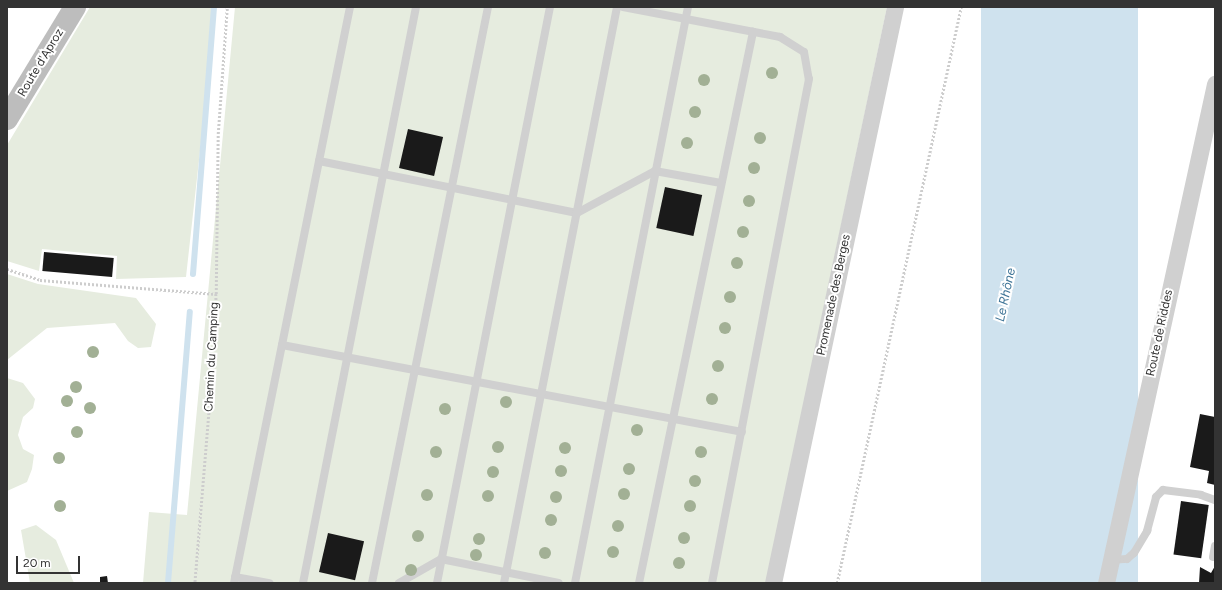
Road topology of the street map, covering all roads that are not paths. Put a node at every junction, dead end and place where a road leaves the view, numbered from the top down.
1 (75, 7) edge
2 (350, 7) edge
3 (416, 7) edge
4 (488, 7) edge
5 (550, 7) edge
6 (617, 7) edge
7 (623, 7) edge
8 (688, 7) edge
9 (895, 7) edge
10 (685, 19) junction
11 (752, 32) junction
12 (1215, 84) edge
13 (7, 119) edge
14 (319, 161) junction
15 (655, 172) junction
16 (383, 174) junction
17 (721, 183) junction
18 (451, 188) junction
19 (512, 200) junction
20 (577, 213) junction
21 (282, 345) junction
22 (348, 358) junction
23 (415, 370) junction
24 (476, 382) junction
25 (541, 394) junction
26 (609, 407) junction
27 (673, 419) junction
28 (742, 432) junction
29 (1215, 500) edge
30 (1215, 546) edge
31 (1213, 557) dead end
32 (441, 559) junction
33 (1111, 560) junction
34 (506, 572) junction
35 (234, 580) edge
36 (269, 583) edge
37 (303, 583) edge
38 (372, 583) edge
39 (399, 583) edge
40 (437, 583) edge
41 (504, 583) edge
42 (559, 583) edge
43 (575, 583) edge
44 (639, 583) edge
45 (712, 583) edge
46 (773, 583) edge
47 (1106, 583) edge

1 - 13 street, Route d'Aproz
2 - 14 lane
3 - 16 lane
4 - 18 lane
5 - 19 lane
6 - 20 lane
7 - 10 lane
8 - 10 lane
9 - 46 street, Promenade des Berges
10 - 11 lane
10 - 15 lane
11 - 17 lane
11 - 28 lane
12 - 33 street, Route de Riddes
14 - 16 lane
14 - 21 lane
15 - 17 lane
15 - 20 lane
15 - 26 lane
16 - 18 lane
16 - 22 lane
17 - 27 lane
18 - 19 lane
18 - 23 lane
19 - 20 lane
19 - 24 lane
20 - 25 lane
21 - 22 lane
21 - 35 lane
22 - 23 lane
22 - 37 lane
23 - 24 lane
23 - 38 lane
24 - 25 lane
24 - 32 lane
25 - 26 lane
25 - 34 lane
26 - 27 lane
26 - 43 lane
27 - 28 lane
27 - 44 lane
28 - 45 lane
29 - 33 lane
30 - 31 lane
32 - 34 lane
32 - 39 lane
32 - 40 lane
33 - 47 street, Route de Riddes
34 - 41 lane
34 - 42 lane
35 - 36 lane

